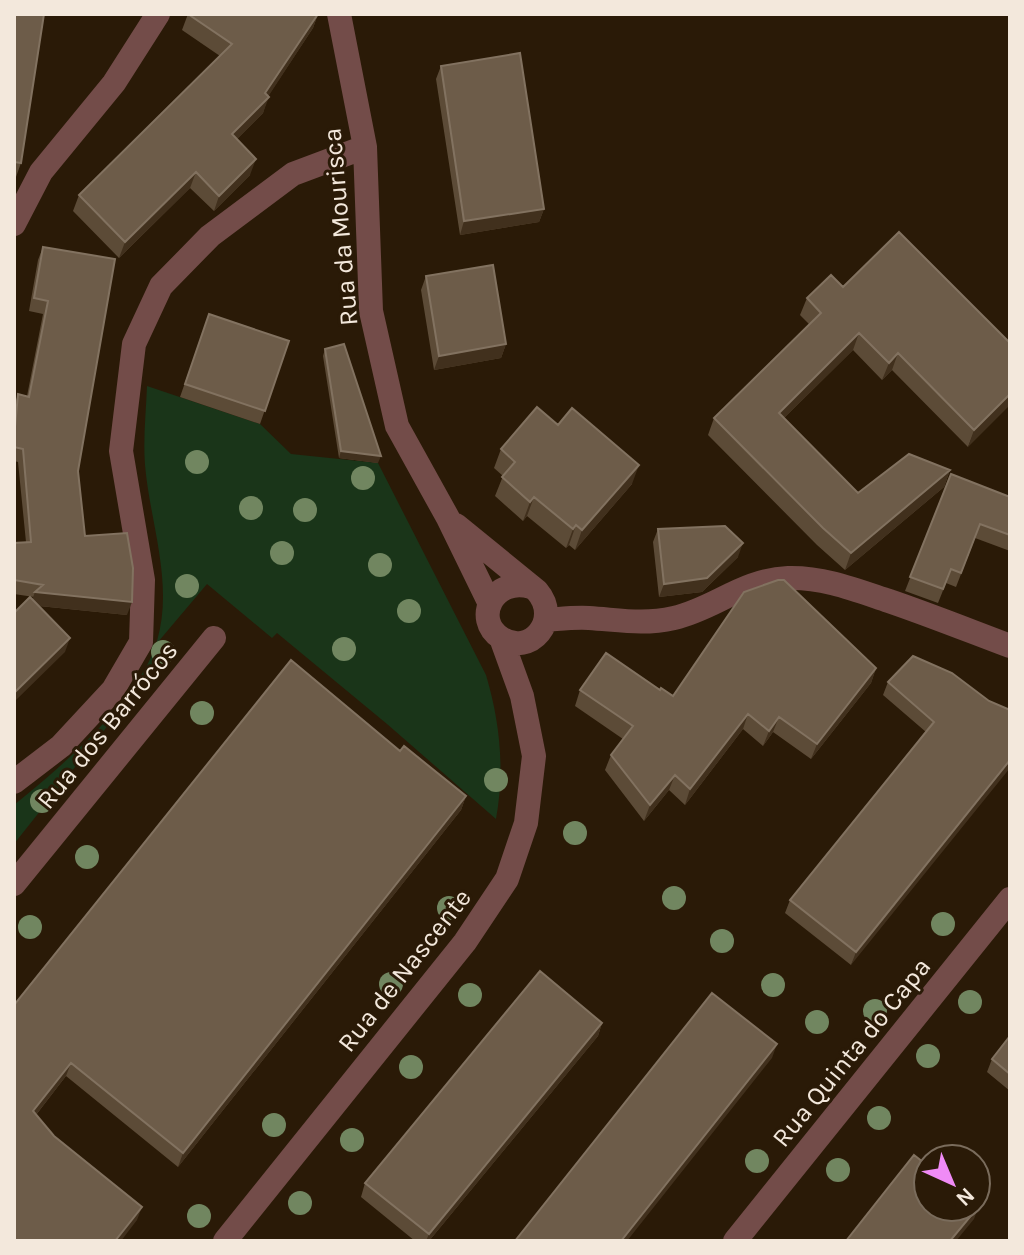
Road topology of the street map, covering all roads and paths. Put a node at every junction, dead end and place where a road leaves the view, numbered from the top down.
1 (158, 14) edge
2 (339, 14) edge
3 (365, 147) junction
4 (14, 224) edge
5 (448, 518) junction
6 (490, 604) junction
7 (538, 611) junction
8 (214, 638) dead end
9 (501, 638) junction
10 (1010, 646) edge
11 (522, 696) junction
12 (14, 782) edge
13 (14, 884) edge
14 (1010, 899) edge
15 (225, 1241) edge
16 (735, 1241) edge

1 - 4 street
2 - 3 street, Rua da Mourisca
3 - 5 street, Rua da Mourisca
3 - 12 street
5 - 6 street, Rua da Mourisca
5 - 7 street, Rua da Mourisca
6 - 7 street
6 - 9 street, Rua da Mourisca
7 - 9 street
7 - 10 street
7 - 11 street
8 - 13 street, Rua dos Barrócos
9 - 11 street, Rua da Mourisca
11 - 15 street, Rua de Nascente
14 - 16 street, Rua Quinta do Capa

